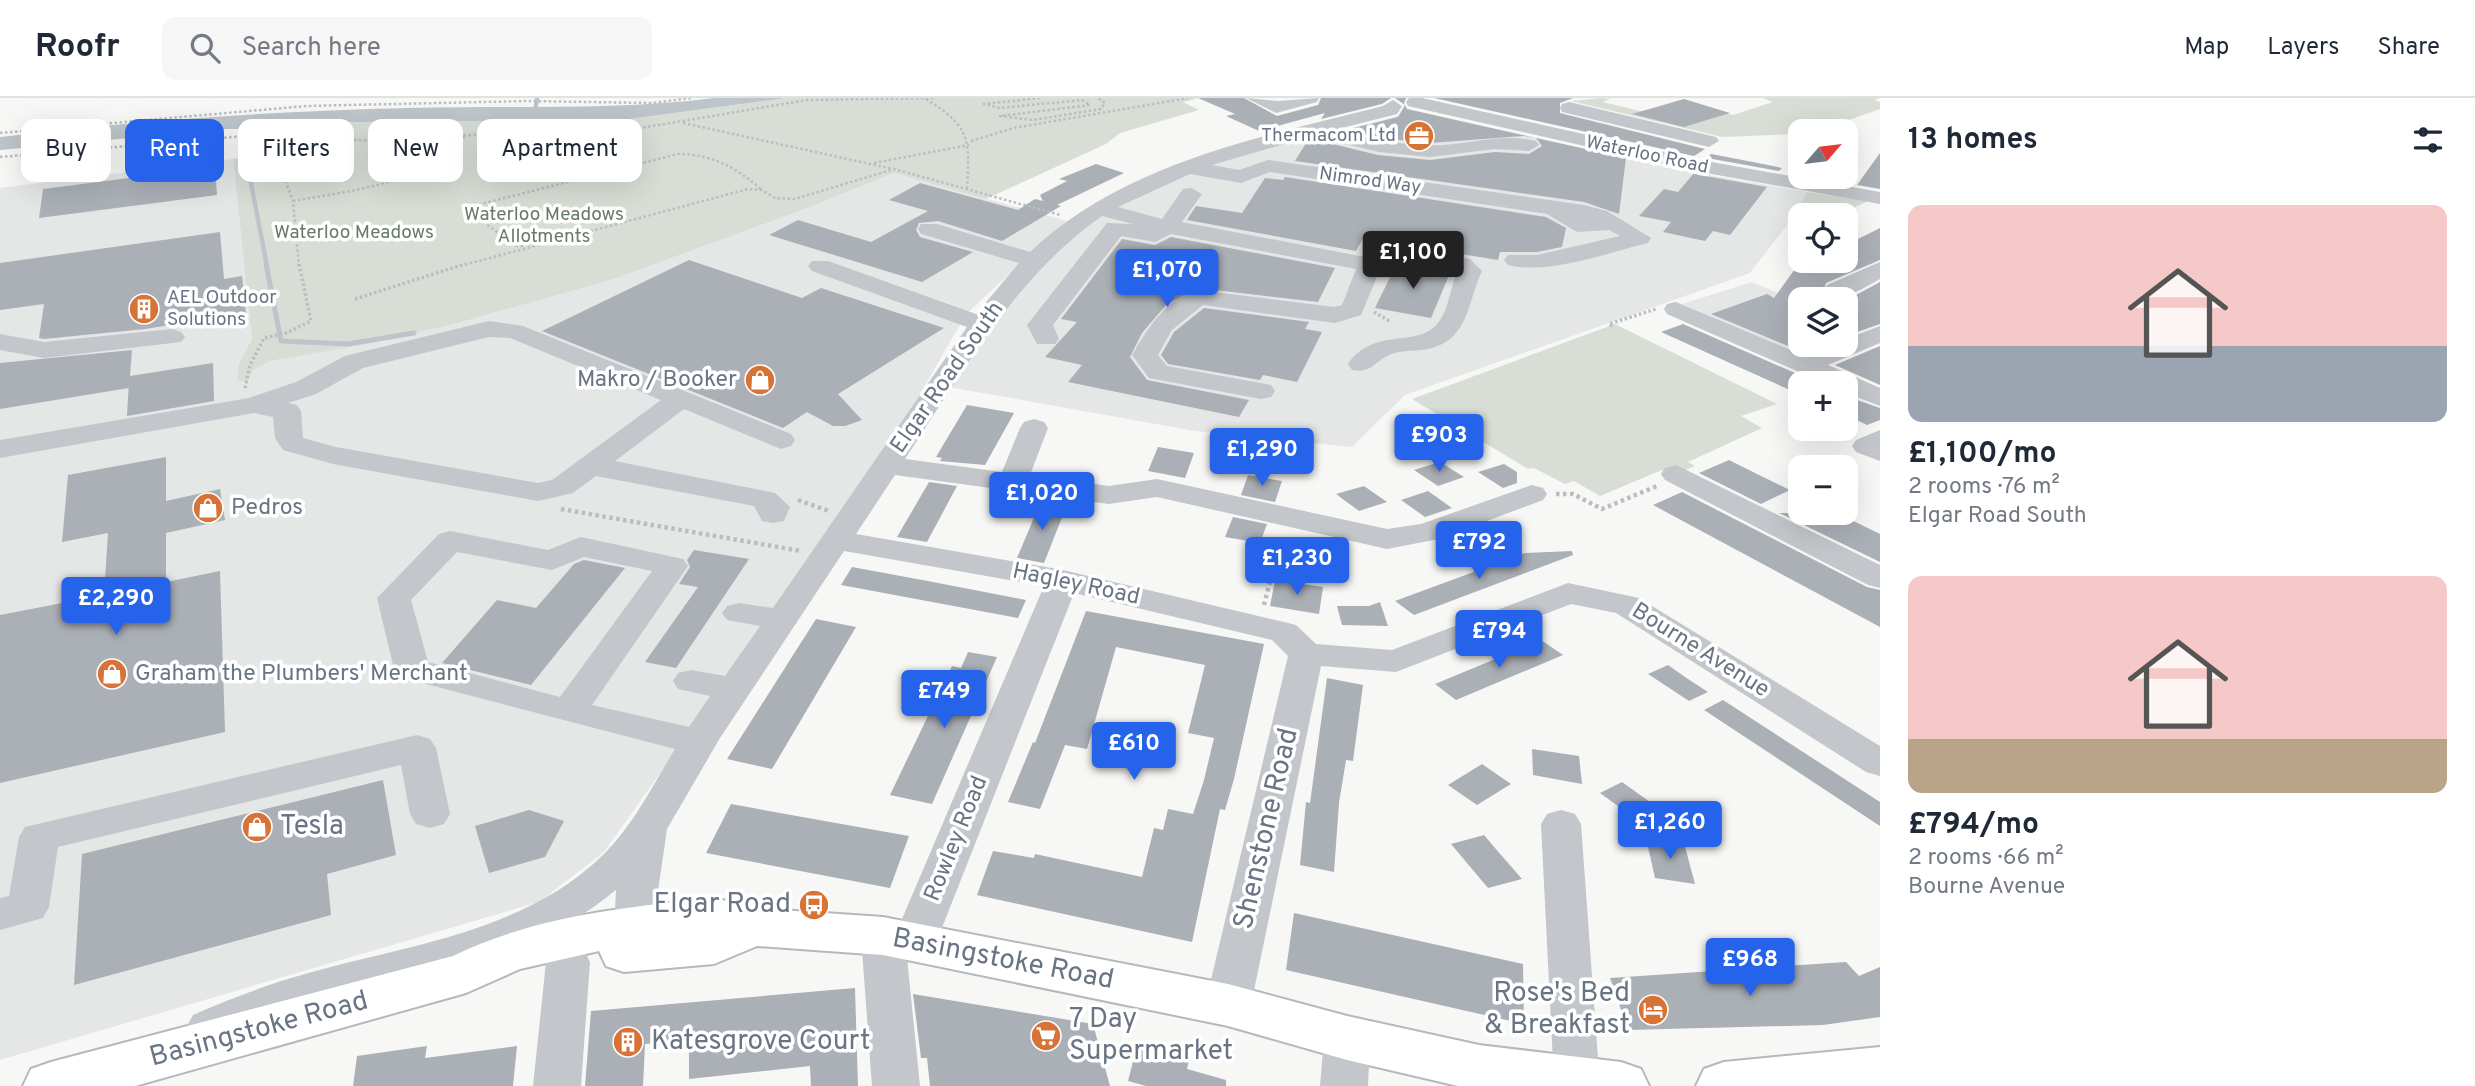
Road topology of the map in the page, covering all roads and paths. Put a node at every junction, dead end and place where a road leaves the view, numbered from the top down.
1 (692, 98) edge
2 (936, 98) edge
3 (1040, 98) edge
4 (1098, 98) edge
5 (1188, 98) edge
6 (1255, 98) edge
7 (1310, 98) edge
8 (1322, 98) edge
9 (571, 99) edge
10 (926, 99) edge
11 (1413, 102) edge
12 (1569, 108) dead end
13 (1370, 115) junction
14 (1611, 118) junction
15 (681, 123) junction
16 (1315, 130) junction
17 (0, 133) edge
18 (464, 135) junction
19 (354, 140) edge
20 (1709, 141) dead end
21 (1585, 142) junction
22 (970, 143) junction
23 (21, 155) edge
24 (0, 157) edge
25 (872, 163) junction
26 (1189, 168) junction
27 (894, 169) junction
28 (286, 182) edge
29 (967, 188) junction
30 (762, 190) junction
31 (1191, 194) dead end
32 (1778, 197) dead end
33 (1880, 198) edge
34 (293, 201) junction
35 (1090, 214) junction
36 (1168, 226) junction
37 (929, 229) dead end
38 (541, 245) junction
39 (1516, 260) dead end
40 (1037, 261) junction
41 (1370, 264) junction
42 (820, 267) dead end
43 (1880, 269) edge
44 (1846, 287) edge
45 (355, 299) dead end
46 (1671, 307) joint
47 (982, 324) junction
48 (1612, 326) dead end
49 (1880, 334) edge
50 (172, 337) dead end
51 (1046, 339) dead end
52 (0, 342) edge
53 (1361, 365) dead end
54 (1806, 365) junction
55 (1261, 391) dead end
56 (681, 398) junction
57 (1880, 398) edge
58 (249, 402) junction
59 (1034, 428) dead end
60 (1880, 439) edge
61 (781, 440) dead end
62 (0, 449) edge
63 (1880, 452) edge
64 (602, 458) junction
65 (887, 465) junction
66 (744, 472) dead end
67 (1679, 475) joint
68 (1013, 482) junction
69 (1532, 494) joint
70 (773, 509) joint
71 (1306, 521) junction
72 (843, 530) junction
73 (1880, 578) edge
74 (1063, 580) junction
75 (739, 613) dead end
76 (782, 619) junction
77 (1258, 626) junction
78 (1306, 654) junction
79 (691, 681) dead end
80 (734, 689) junction
81 (569, 712) junction
82 (698, 742) junction
83 (1880, 763) edge
84 (430, 814) dead end
85 (1561, 824) dead end
86 (648, 830) junction
87 (0, 914) edge
88 (635, 938) junction
89 (899, 940) junction
90 (568, 962) junction
91 (466, 973) junction
92 (1228, 1005) junction
93 (153, 1059) junction
94 (1345, 1062) edge
95 (1880, 1070) edge
96 (1599, 1084) edge
97 (51, 1086) edge
98 (556, 1086) edge
99 (896, 1086) edge
100 (1739, 1086) edge

1 - 9 path
2 - 10 path
3 - 4 path
5 - 22 path
6 - 7 street
8 - 13 street
9 - 17 path
10 - 15 path
10 - 22 path
11 - 13 street, Elgar Road South
11 - 21 street, Waterloo Road
12 - 14 street
13 - 16 street, Elgar Road South
14 - 20 street
14 - 21 street
15 - 18 path
15 - 25 path
16 - 26 street, Elgar Road South
16 - 32 street
18 - 19 path
18 - 34 path
21 - 33 street, Waterloo Road
22 - 25 path
22 - 29 path
23 - 24 path
25 - 27 path
26 - 35 street, Elgar Road South
26 - 39 street, Nimrod Way
27 - 29 path
27 - 30 path
28 - 34 path
29 - 35 path
30 - 38 path
30 - 38 path
31 - 36 street
34 - 58 path
35 - 36 street
35 - 40 street, Elgar Road South
36 - 41 street
36 - 51 street
37 - 40 street
38 - 45 path
40 - 47 street, Elgar Road South
41 - 53 street
41 - 55 street
42 - 47 street
43 - 44 street
46 - 48 path
46 - 54 street
47 - 65 street, Elgar Road South
49 - 54 street
50 - 52 street
54 - 57 street
56 - 58 street
56 - 61 street
56 - 64 street
58 - 62 street
58 - 64 street
59 - 68 street
60 - 63 street
64 - 66 street
64 - 70 street
65 - 68 street
65 - 72 street, Elgar Road South
67 - 69 path
67 - 73 street
68 - 71 street
69 - 71 street
70 - 72 path
71 - 77 path
72 - 74 street, Hagley Road
72 - 76 street, Elgar Road South
74 - 77 street, Hagley Road
74 - 89 street, Rowley Road
75 - 76 street
76 - 80 street, Elgar Road South
77 - 78 street, Hagley Road
78 - 83 street, Bourne Avenue
78 - 92 street, Shenstone Road
79 - 80 street
80 - 82 street, Elgar Road South
81 - 81 street
81 - 82 street
82 - 86 street, Elgar Road South
84 - 87 street
85 - 96 street
86 - 88 street, Elgar Road South
86 - 93 street, Elgar Road South
88 - 89 main road, Basingstoke Road
88 - 90 main road, Basingstoke Road
88 - 91 main road, Basingstoke Road
89 - 92 main road, Basingstoke Road
89 - 99 street
90 - 91 main road, Basingstoke Road
90 - 98 street
91 - 93 main road, Basingstoke Road
92 - 94 main road, Basingstoke Road
93 - 97 main road, Basingstoke Road
94 - 96 main road, Basingstoke Road
95 - 100 main road

